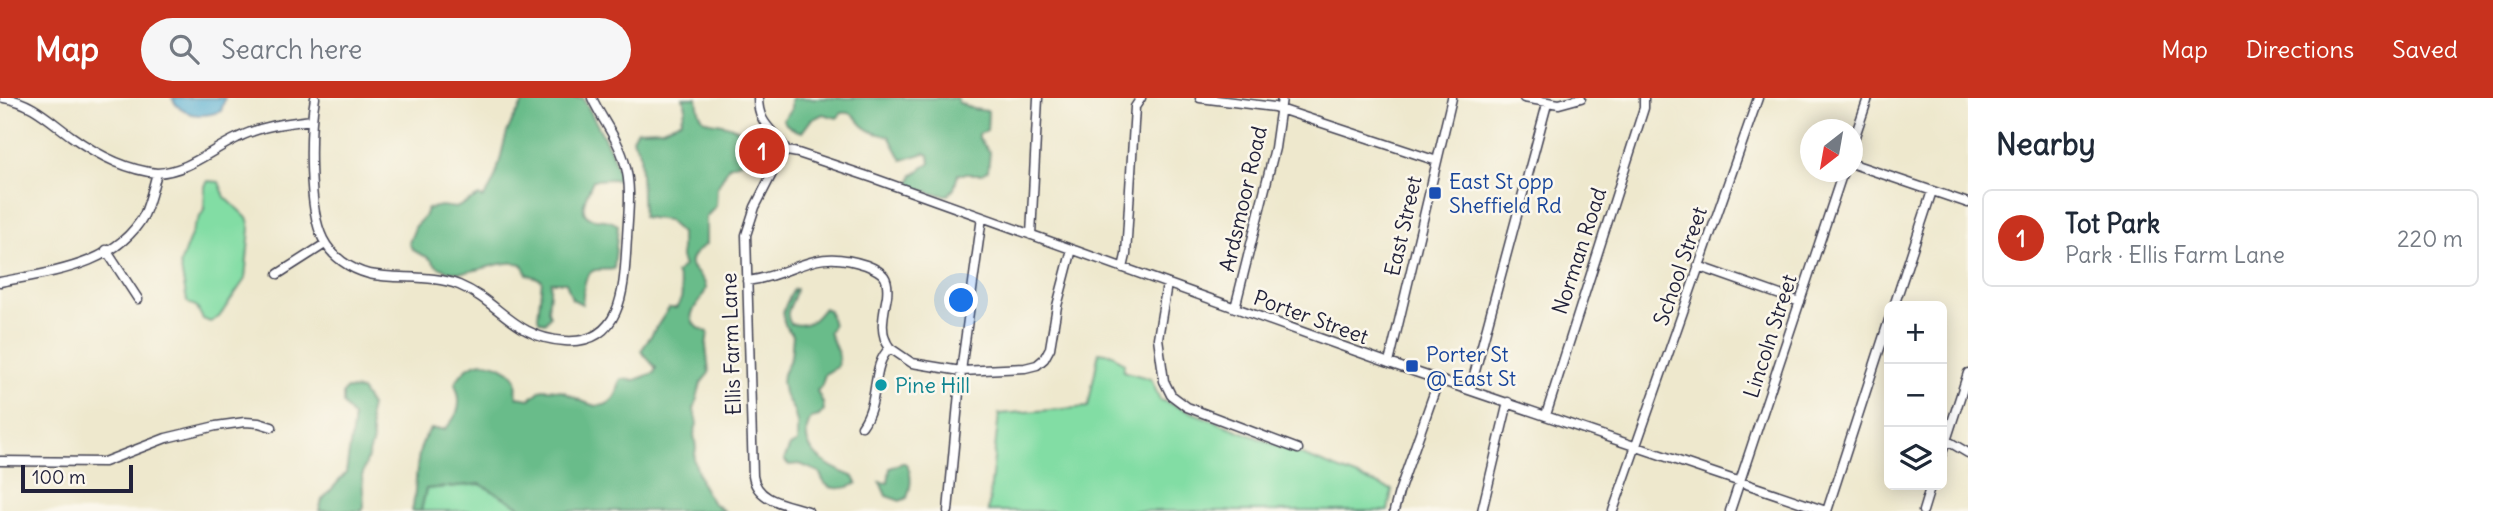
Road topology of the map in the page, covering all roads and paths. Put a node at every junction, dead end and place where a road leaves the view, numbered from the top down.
1 (4, 98) edge
2 (314, 98) edge
3 (592, 98) edge
4 (758, 98) edge
5 (1038, 98) edge
6 (1141, 98) edge
7 (1200, 98) edge
8 (1282, 98) edge
9 (1452, 98) edge
10 (1524, 98) edge
11 (1581, 98) edge
12 (1644, 98) edge
13 (1758, 98) edge
14 (1868, 98) edge
15 (1547, 104) junction
16 (1280, 109) junction
17 (1861, 119) edge
18 (312, 120) junction
19 (787, 151) junction
20 (1437, 161) junction
21 (1863, 167) edge
22 (157, 173) junction
23 (1840, 182) edge
24 (1932, 191) junction
25 (1968, 203) edge
26 (982, 217) junction
27 (1031, 235) junction
28 (325, 244) junction
29 (1072, 249) junction
30 (106, 250) junction
31 (1698, 266) junction
32 (1123, 268) junction
33 (278, 274) dead end
34 (747, 281) junction
35 (0, 282) edge
36 (1167, 284) junction
37 (138, 299) dead end
38 (1896, 301) edge
39 (1800, 302) junction
40 (1235, 308) junction
41 (1884, 335) edge
42 (890, 348) junction
43 (1389, 363) junction
44 (961, 371) junction
45 (1968, 373) edge
46 (1439, 379) junction
47 (1470, 390) junction
48 (1508, 402) junction
49 (1546, 415) junction
50 (862, 426) dead end
51 (272, 428) dead end
52 (1947, 437) edge
53 (1947, 441) edge
54 (1636, 445) junction
55 (1298, 449) dead end
56 (1968, 453) edge
57 (0, 461) edge
58 (1740, 481) junction
59 (1929, 490) edge
60 (808, 511) edge
61 (948, 511) edge
62 (1394, 511) edge
63 (1482, 511) edge
64 (1613, 511) edge
65 (1730, 511) edge
66 (1826, 511) edge
67 (1923, 511) edge

1 - 22 street
2 - 18 street
3 - 28 street
4 - 19 street
5 - 27 street
6 - 32 street
7 - 16 street
8 - 16 street, Ardsmoor Road
9 - 20 street, East Street
10 - 15 street
11 - 15 street
12 - 49 street, Norman Road
13 - 31 street, School Street
14 - 17 street
15 - 47 street
16 - 20 street
16 - 40 street, Ardsmoor Road
18 - 22 street
18 - 28 street
19 - 26 street, Porter Street
19 - 34 street, Ellis Farm Lane
20 - 43 street, East Street
21 - 24 street
22 - 30 street
23 - 39 street, Lincoln Street
24 - 25 street
24 - 38 street
26 - 27 street, Porter Street
26 - 44 street
27 - 29 street, Porter Street
28 - 33 street
29 - 32 street, Porter Street
29 - 44 street
30 - 35 street
30 - 37 street
31 - 39 street
31 - 54 street, School Street
32 - 36 street, Porter Street
34 - 42 street
34 - 60 street, Ellis Farm Lane
36 - 40 street, Porter Street
36 - 55 street
39 - 58 street, Lincoln Street
40 - 43 street, Porter Street
41 - 66 street
42 - 44 street
42 - 50 street
43 - 46 street, Porter Street
44 - 61 street
45 - 52 street
46 - 47 street, Porter Street
46 - 62 street
47 - 48 street, Porter Street
48 - 49 street, Porter Street
48 - 63 street
49 - 54 street, Porter Street
51 - 57 street
53 - 56 street
54 - 58 street, Porter Street
54 - 64 street, School Street
58 - 65 street, Lincoln Street
58 - 66 street, Porter Street
59 - 67 street

